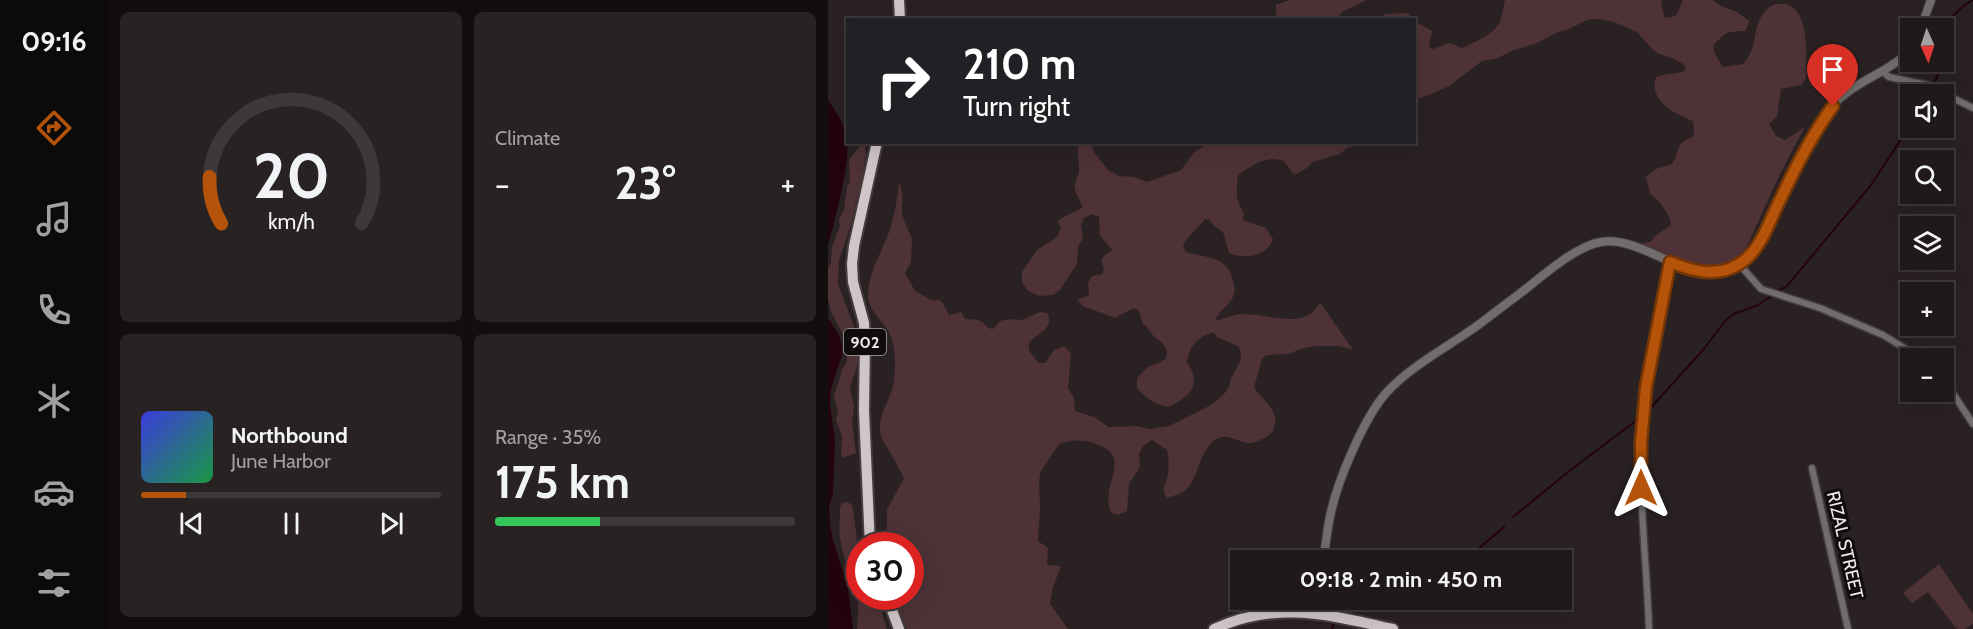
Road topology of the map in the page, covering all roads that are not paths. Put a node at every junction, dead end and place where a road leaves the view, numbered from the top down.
1 (899, 0) edge
2 (1931, 0) edge
3 (900, 18) edge
4 (1925, 18) edge
5 (1900, 60) edge
6 (1882, 71) junction
7 (1973, 108) edge
8 (877, 144) edge
9 (1670, 262) junction
10 (1739, 264) junction
11 (1904, 348) edge
12 (1954, 397) edge
13 (1973, 424) edge
14 (1812, 468) dead end
15 (869, 532) edge
16 (1325, 550) edge
17 (892, 610) edge
18 (1310, 612) joint
19 (899, 629) edge
20 (1214, 629) edge
21 (1393, 629) edge
22 (1649, 629) edge
23 (1848, 629) edge

1 - 3 highway
2 - 4 street
5 - 6 street
6 - 7 street
6 - 10 street
8 - 15 highway, 902
9 - 10 street
9 - 16 street
9 - 22 street
10 - 11 street
12 - 13 street
14 - 23 street, RIZAL STREET
17 - 19 highway
18 - 20 highway
18 - 21 highway

